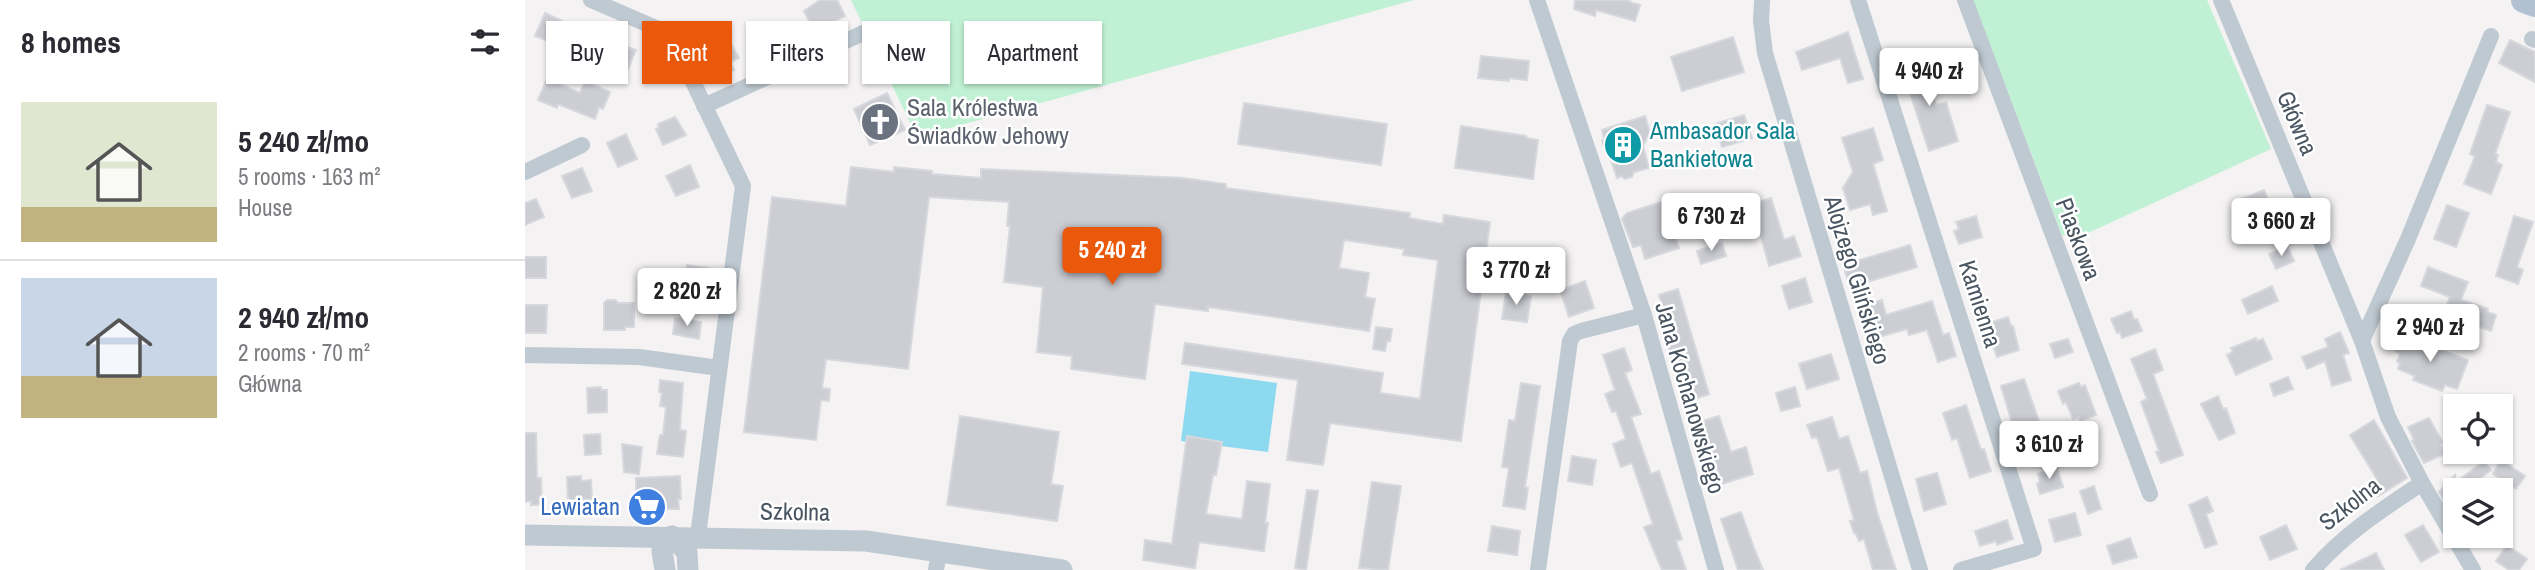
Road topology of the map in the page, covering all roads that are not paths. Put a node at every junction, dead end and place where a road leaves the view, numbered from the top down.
1 (591, 0) edge
2 (1537, 0) edge
3 (1762, 0) edge
4 (1858, 0) edge
5 (1965, 0) edge
6 (2221, 0) edge
7 (2524, 0) edge
8 (2535, 4) edge
9 (862, 33) edge
10 (2491, 36) dead end
11 (704, 106) junction
12 (582, 145) dead end
13 (525, 172) edge
14 (1644, 315) junction
15 (2362, 341) junction
16 (525, 355) edge
17 (719, 368) junction
18 (2422, 483) junction
19 (2150, 494) dead end
20 (525, 535) edge
21 (672, 536) junction
22 (698, 536) junction
23 (937, 560) edge
24 (665, 570) edge
25 (688, 570) edge
26 (1062, 570) edge
27 (1538, 570) edge
28 (1716, 570) edge
29 (1920, 570) edge
30 (1961, 570) edge
31 (2312, 570) edge
32 (2473, 570) edge

1 - 11 street
2 - 14 street, Jana Kochanowskiego
3 - 29 street, Alojzego Glińskiego
4 - 30 street, Kamienna
5 - 19 street, Piaskowa
6 - 15 street, Główna
7 - 8 main road
9 - 11 street
10 - 15 street
11 - 17 street
12 - 13 street
14 - 27 street
14 - 28 street, Jana Kochanowskiego
15 - 18 street, Główna
16 - 17 street
17 - 22 street
18 - 31 street, Szkolna
18 - 32 street, Główna
20 - 21 street, Szkolna
21 - 22 street, Szkolna
21 - 24 street
21 - 25 street
22 - 23 street, Szkolna
23 - 26 street, Szkolna

